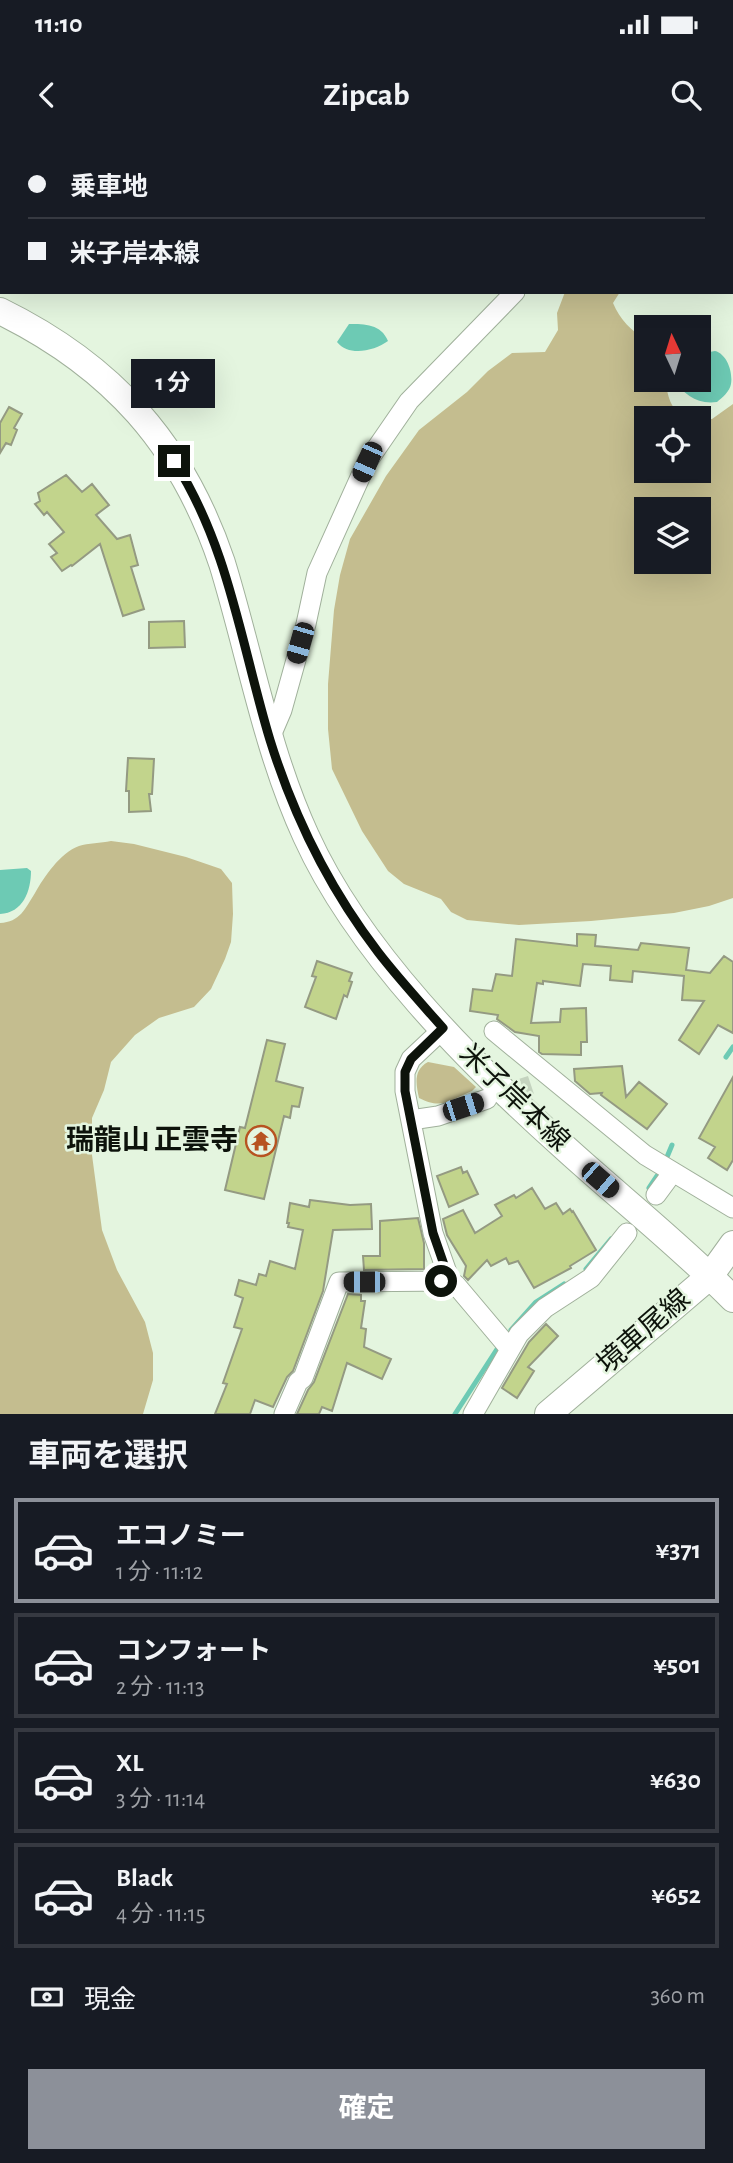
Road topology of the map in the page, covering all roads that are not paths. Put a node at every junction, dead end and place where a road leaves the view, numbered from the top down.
1 (512, 294) edge
2 (0, 311) edge
3 (270, 738) junction
4 (443, 1028) junction
5 (494, 1031) dead end
6 (487, 1099) tunnel mouth
7 (411, 1121) junction
8 (673, 1172) junction
9 (656, 1195) dead end
10 (733, 1208) edge
11 (627, 1233) dead end
12 (733, 1244) edge
13 (710, 1276) junction
14 (450, 1282) junction
15 (731, 1297) edge
16 (506, 1344) junction
17 (284, 1414) edge
18 (473, 1414) edge
19 (548, 1414) edge

1 - 3 street
2 - 3 main road, 米子岸本線
3 - 4 main road, 米子岸本線
4 - 7 street
4 - 13 main road, 米子岸本線
5 - 8 street
6 - 7 street
7 - 14 street
8 - 9 street
8 - 10 street
11 - 16 street
12 - 13 main road, 境車尾線
13 - 15 main road, 米子岸本線
13 - 19 main road, 境車尾線
14 - 16 street
14 - 17 street
16 - 18 street

